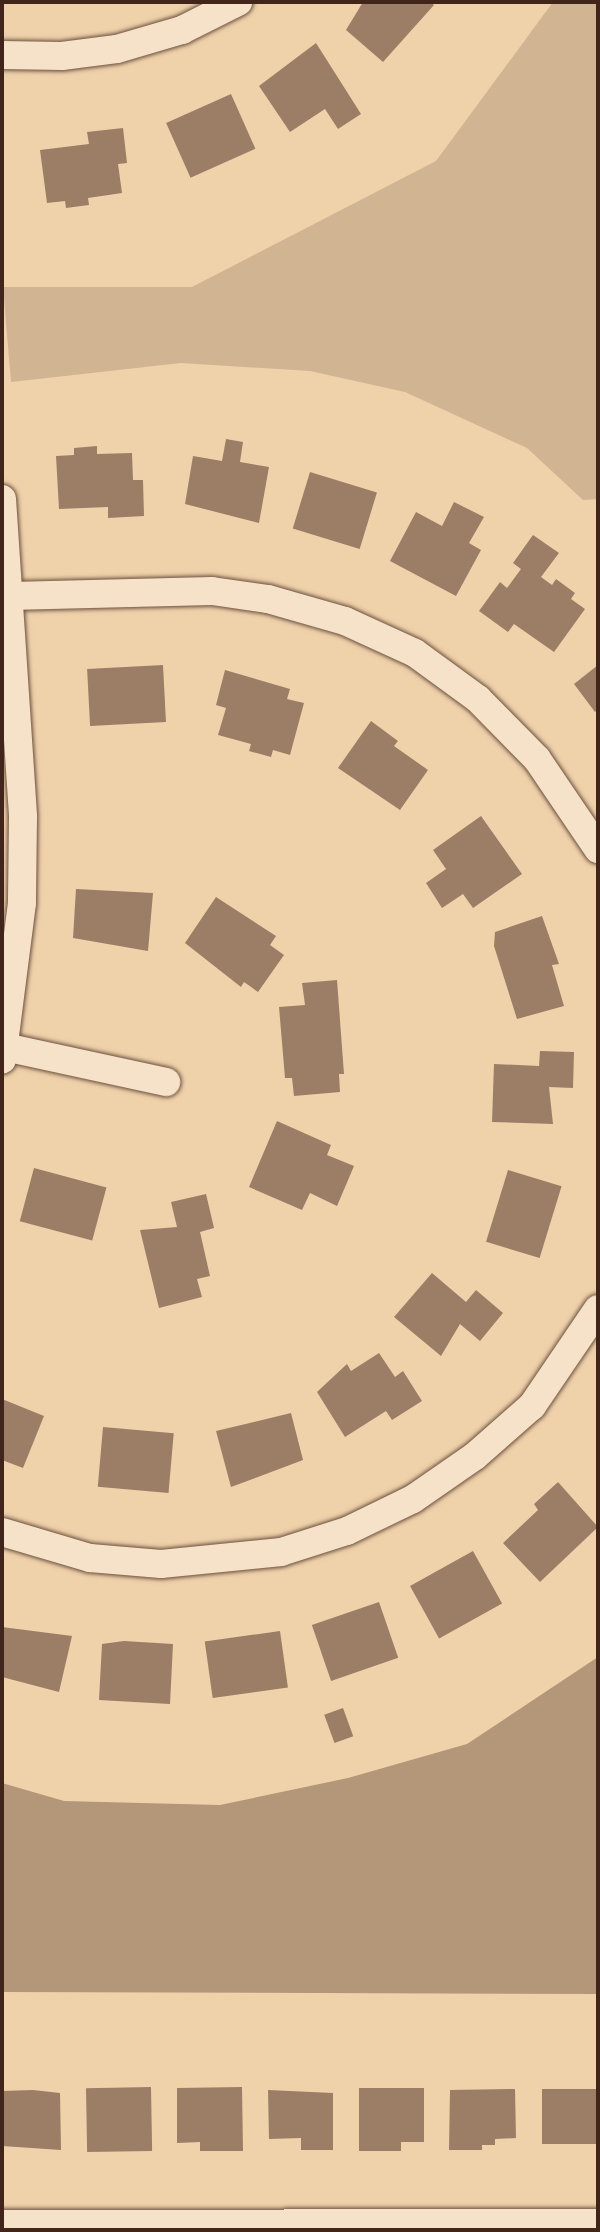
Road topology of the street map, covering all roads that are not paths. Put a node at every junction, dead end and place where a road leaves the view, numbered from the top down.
1 (238, 2) edge
2 (2, 55) edge
3 (2, 499) edge
4 (10, 596) junction
5 (598, 849) edge
6 (3, 1053) edge
7 (166, 1082) dead end
8 (598, 1309) edge
9 (2, 1532) edge
10 (598, 2223) edge
11 (2, 2224) edge

1 - 2 street
3 - 4 street
4 - 5 street
4 - 6 street
6 - 7 street
8 - 9 street
10 - 11 street

